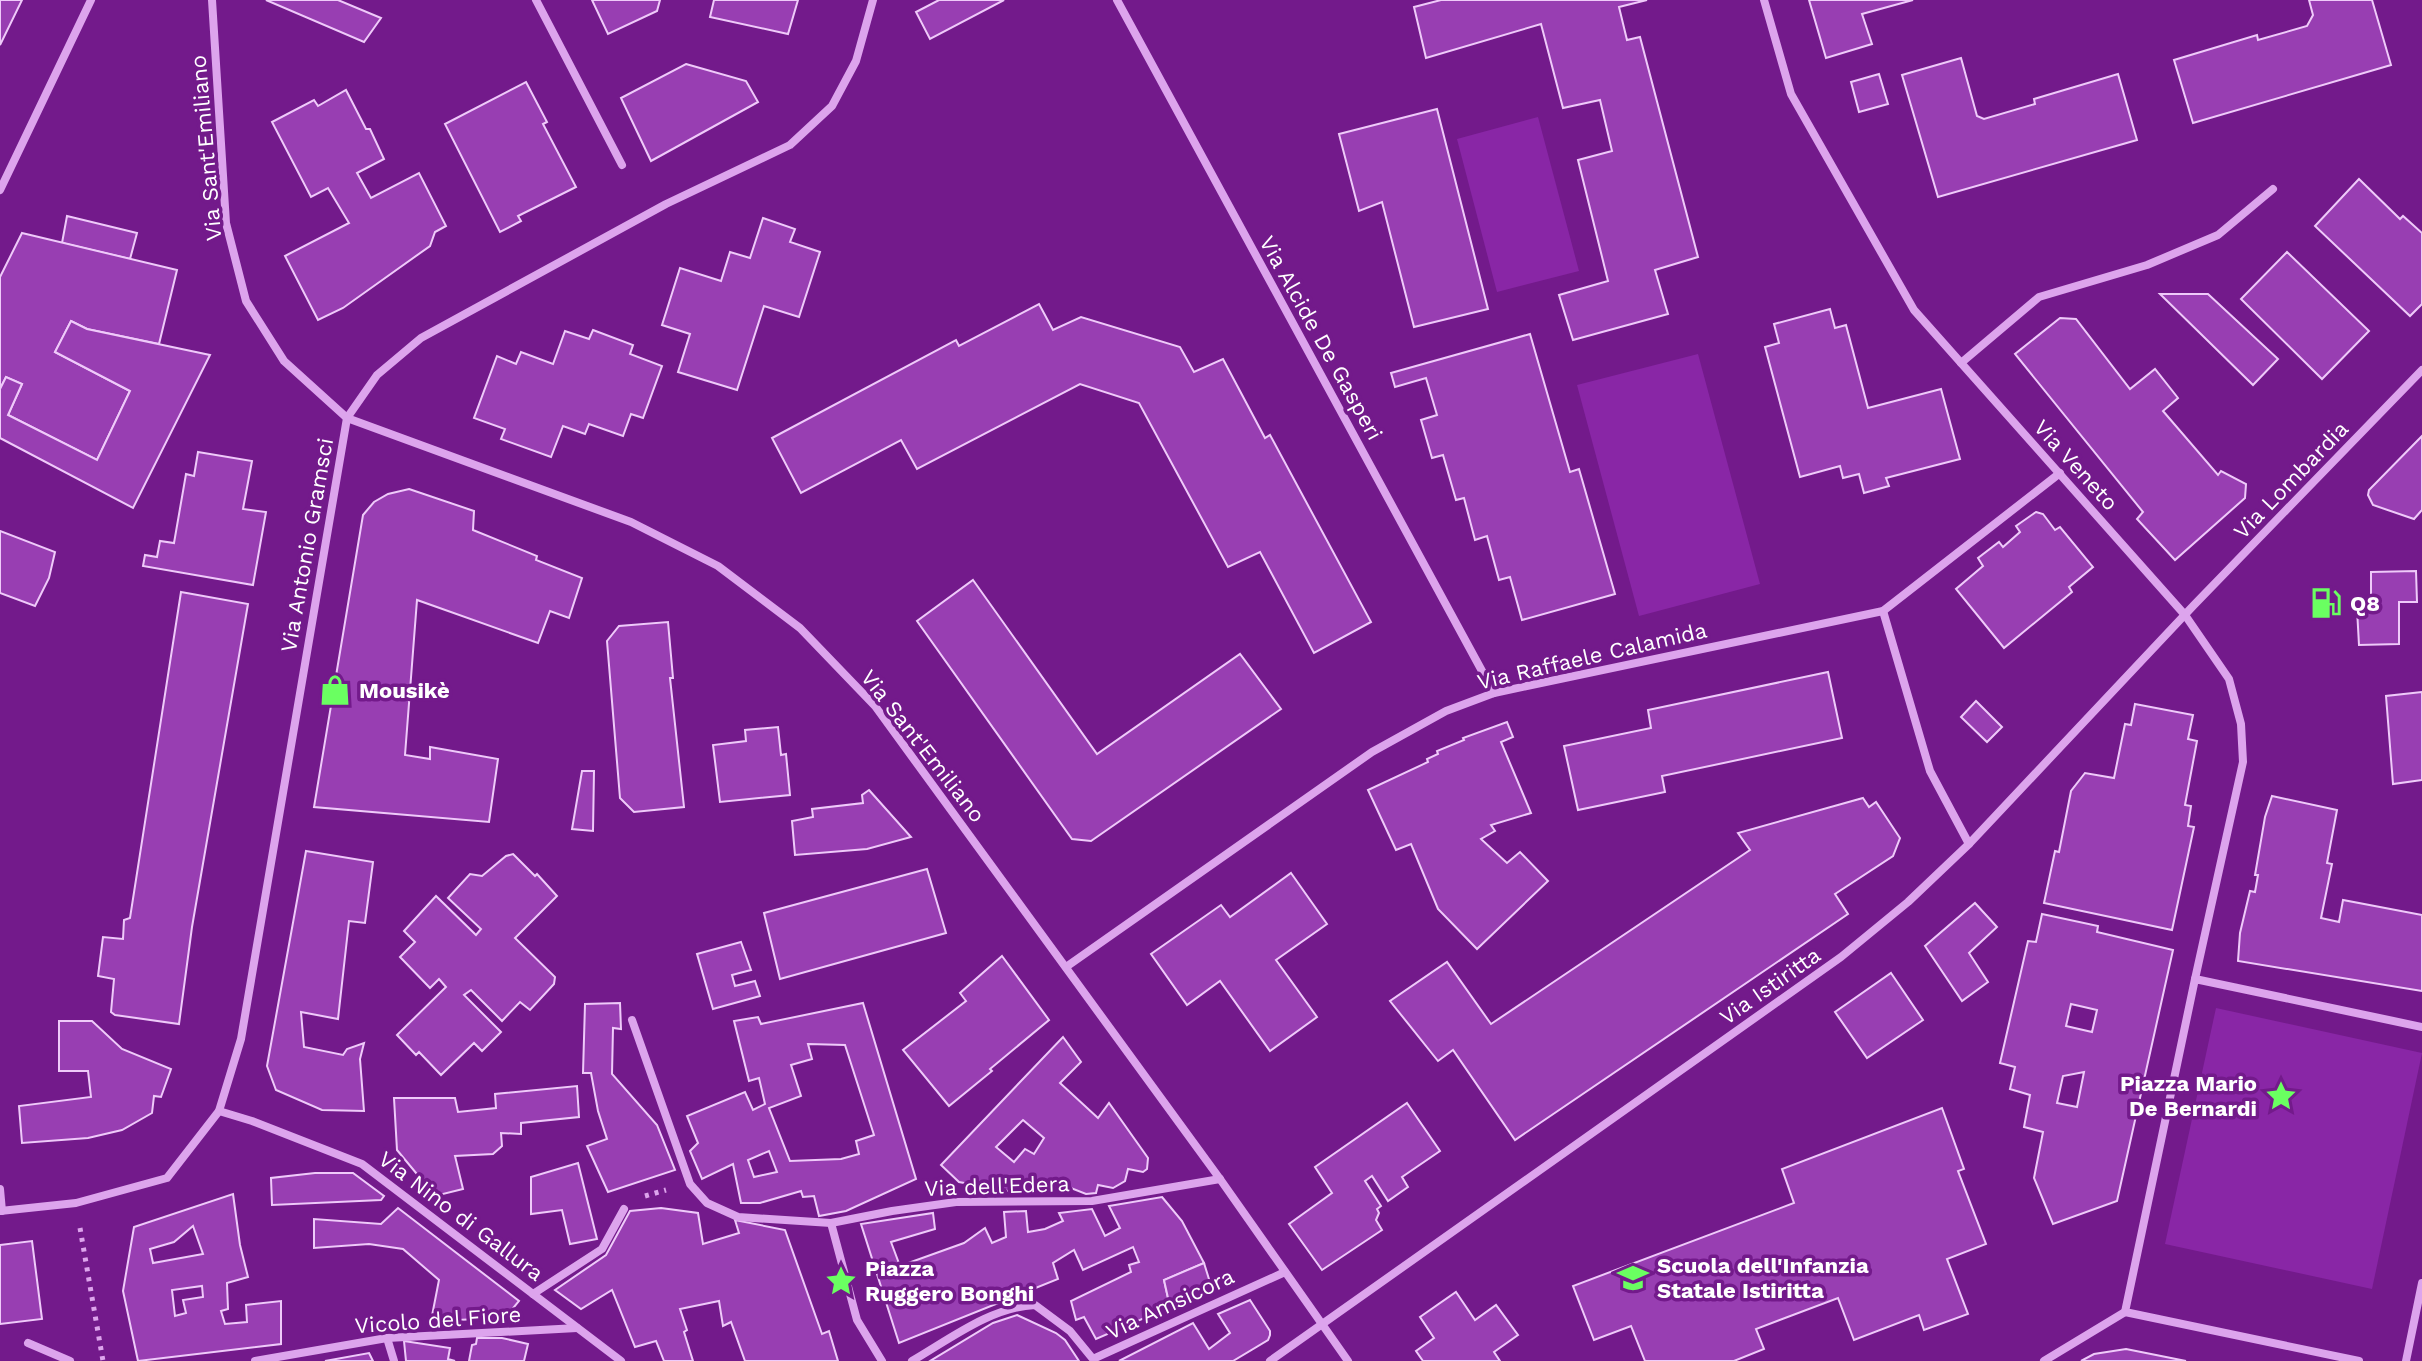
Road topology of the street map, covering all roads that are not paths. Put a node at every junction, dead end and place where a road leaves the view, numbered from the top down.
1 (91, 0) edge
2 (212, 0) edge
3 (536, 0) edge
4 (873, 0) edge
5 (1117, 0) edge
6 (1764, 0) edge
7 (622, 165) dead end
8 (2273, 189) dead end
9 (0, 190) edge
10 (1961, 363) junction
11 (2422, 370) edge
12 (347, 418) junction
13 (2060, 473) junction
14 (1883, 611) junction
15 (2185, 615) junction
16 (1494, 693) junction
17 (1969, 844) junction
18 (1066, 967) junction
19 (2195, 979) junction
20 (632, 1020) dead end
21 (2422, 1027) edge
22 (219, 1111) junction
23 (1220, 1179) junction
24 (0, 1189) edge
25 (624, 1209) road end
26 (1, 1211) edge
27 (831, 1223) junction
28 (1285, 1272) junction
29 (2422, 1283) edge
30 (533, 1294) junction
31 (2125, 1312) junction
32 (1323, 1325) junction
33 (577, 1328) junction
34 (387, 1338) junction
35 (28, 1343) dead end
36 (1092, 1360) edge
37 (70, 1361) edge
38 (255, 1361) edge
39 (394, 1361) edge
40 (621, 1361) edge
41 (882, 1361) edge
42 (912, 1361) edge
43 (1270, 1361) edge
44 (1348, 1361) edge
45 (2044, 1361) edge
46 (2359, 1361) edge
47 (2406, 1361) edge

1 - 9 street
2 - 12 street, Via Sant'Emiliano
3 - 7 street
4 - 12 street, Via Antonio Gramsci
5 - 16 street, Via Alcide De Gasperi
6 - 10 street, Via Veneto
8 - 10 street
10 - 13 street, Via Veneto
11 - 15 street, Via Lombardia
12 - 18 street, Via Sant'Emiliano
12 - 22 street, Via Antonio Gramsci
13 - 14 street, Via Raffaele Calamida
13 - 15 street, Via Veneto
14 - 16 street, Via Raffaele Calamida
14 - 17 street
15 - 17 street, Via Istiritta
15 - 19 street, Via Veneto
16 - 18 street, Via Raffaele Calamida
17 - 32 street, Via Istiritta
18 - 23 street, Via Sant'Emiliano
19 - 21 street
19 - 31 street
20 - 27 street, Via dell'Edera
22 - 26 street, Via Antonio Gramsci
22 - 30 street, Via Nino di Gallura
23 - 27 street, Via dell'Edera
23 - 28 street, Via Sant'Emiliano
24 - 26 street
25 - 30 street
27 - 41 street
28 - 32 street, Via Sant'Emiliano
28 - 36 street, Via Amsicora
29 - 47 street
30 - 33 street, Via Nino di Gallura
31 - 45 street
31 - 46 street
32 - 43 street, Via Istiritta
32 - 44 street, Via Sant'Emiliano
33 - 34 street, Vicolo del Fiore
33 - 40 street, Via Nino di Gallura
34 - 38 street, Vicolo del Fiore
34 - 39 street
35 - 37 street
36 - 42 street, Via Amsicora

